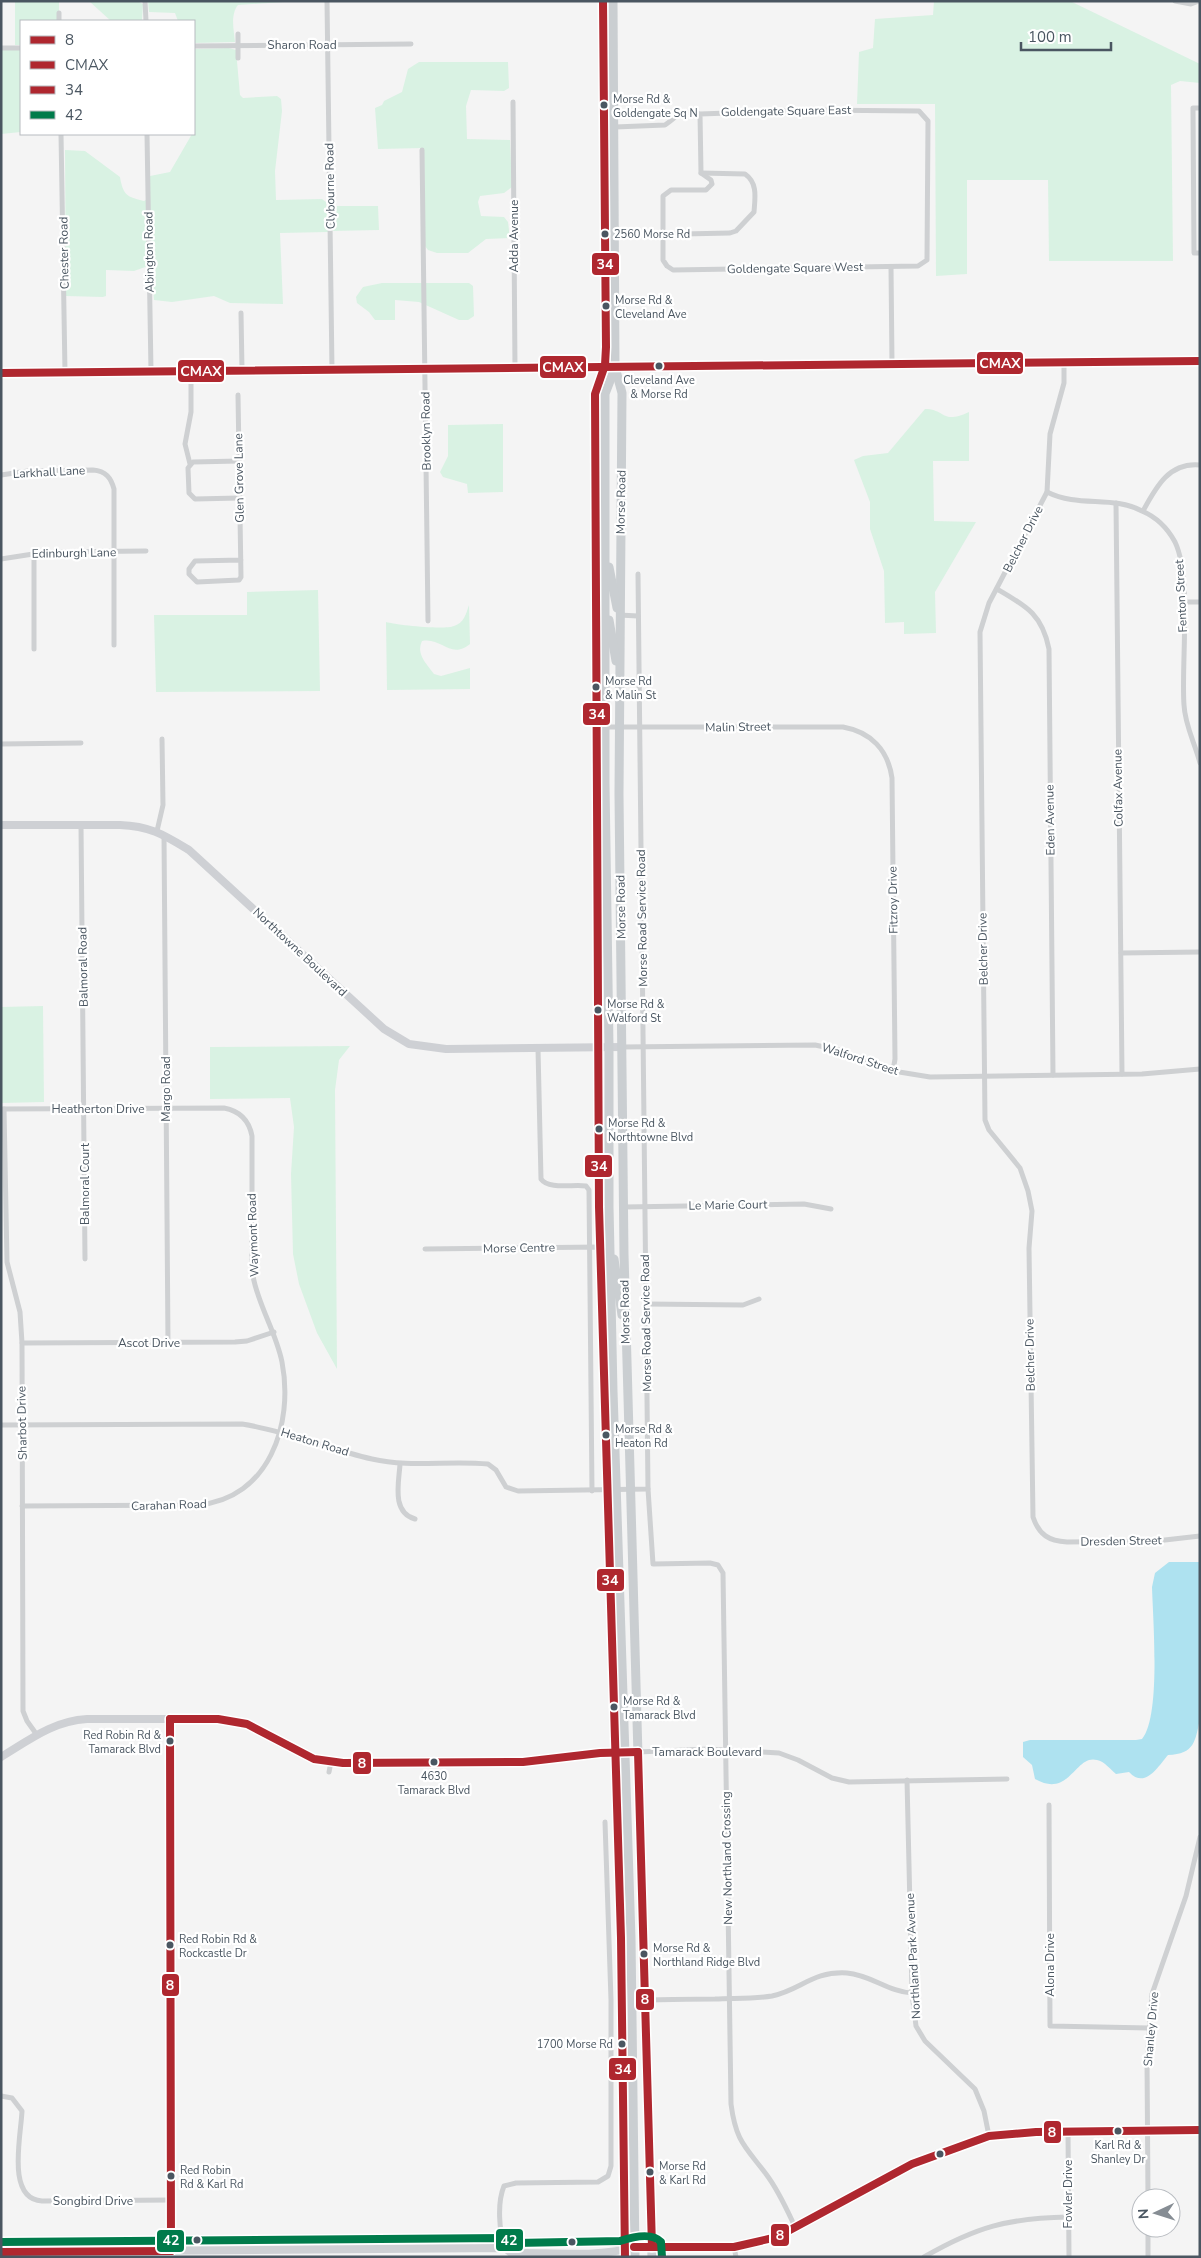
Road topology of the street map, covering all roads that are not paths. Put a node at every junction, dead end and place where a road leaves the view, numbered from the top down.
1 (145, 1) edge
2 (327, 1) edge
3 (614, 1) edge
4 (1176, 1) edge
5 (1198, 2) edge
6 (59, 14) dead end
7 (59, 20) edge
8 (146, 20) edge
9 (238, 34) dead end
10 (411, 44) dead end
11 (238, 45) junction
12 (328, 45) junction
13 (195, 46) edge
14 (1, 48) edge
15 (20, 48) edge
16 (238, 58) dead end
17 (513, 102) dead end
18 (1200, 108) edge
19 (700, 114) junction
20 (614, 128) junction
21 (62, 135) edge
22 (147, 135) edge
23 (422, 150) dead end
24 (702, 174) junction
25 (663, 234) junction
26 (676, 234) dead end
27 (683, 234) dead end
28 (1200, 253) edge
29 (918, 266) joint
30 (891, 267) junction
31 (241, 313) dead end
32 (1200, 361) edge
33 (1064, 363) junction
34 (892, 365) junction
35 (615, 367) junction
36 (425, 369) junction
37 (515, 369) junction
38 (242, 370) junction
39 (332, 370) junction
40 (151, 371) junction
41 (191, 371) junction
42 (65, 372) junction
43 (1, 373) edge
44 (238, 395) dead end
45 (239, 461) junction
46 (190, 464) junction
47 (1200, 465) edge
48 (1, 475) edge
49 (1047, 492) junction
50 (239, 498) junction
51 (1116, 502) junction
52 (1143, 511) junction
53 (605, 542) junction
54 (146, 551) dead end
55 (34, 552) junction
56 (114, 552) junction
57 (1, 558) edge
58 (241, 560) junction
59 (638, 574) dead end
60 (997, 589) junction
61 (1183, 602) junction
62 (1200, 602) edge
63 (605, 614) junction
64 (619, 615) junction
65 (638, 616) junction
66 (428, 622) dead end
67 (114, 645) dead end
68 (34, 649) dead end
69 (619, 674) junction
70 (605, 727) junction
71 (619, 727) junction
72 (640, 728) junction
73 (868, 736) joint
74 (162, 739) dead end
75 (81, 743) dead end
76 (1, 744) edge
77 (1200, 764) edge
78 (1, 825) edge
79 (81, 825) junction
80 (157, 831) junction
81 (164, 835) junction
82 (1200, 952) edge
83 (1121, 953) junction
84 (643, 1046) junction
85 (609, 1047) junction
86 (622, 1047) junction
87 (538, 1049) junction
88 (1200, 1069) edge
89 (893, 1071) junction
90 (1053, 1074) junction
91 (1122, 1074) junction
92 (984, 1075) junction
93 (224, 1108) joint
94 (2, 1109) edge
95 (84, 1109) junction
96 (166, 1109) junction
97 (3, 1190) edge
98 (644, 1206) junction
99 (624, 1207) junction
100 (830, 1208) dead end
101 (589, 1247) junction
102 (425, 1249) dead end
103 (610, 1254) junction
104 (85, 1258) dead end
105 (759, 1299) dead end
106 (646, 1304) junction
107 (626, 1322) junction
108 (274, 1332) junction
109 (22, 1343) junction
110 (168, 1343) junction
111 (1, 1425) edge
112 (22, 1425) junction
113 (280, 1432) junction
114 (400, 1464) junction
115 (616, 1490) junction
116 (631, 1490) junction
117 (648, 1490) junction
118 (592, 1491) junction
119 (22, 1506) junction
120 (414, 1518) dead end
121 (1043, 1536) joint
122 (1200, 1536) edge
123 (652, 1564) joint
124 (170, 1719) junction
125 (37, 1735) junction
126 (724, 1750) junction
127 (625, 1752) junction
128 (638, 1752) junction
129 (1, 1757) edge
130 (331, 1762) junction
131 (329, 1772) dead end
132 (1007, 1779) dead end
133 (907, 1780) junction
134 (1049, 1805) dead end
135 (604, 1822) dead end
136 (1200, 1837) edge
137 (912, 1993) junction
138 (728, 1998) junction
139 (631, 2000) junction
140 (645, 2000) junction
141 (1149, 2028) junction
142 (1, 2096) edge
143 (1147, 2130) junction
144 (1200, 2130) edge
145 (1068, 2131) junction
146 (989, 2136) junction
147 (1148, 2188) edge
148 (171, 2200) junction
149 (1068, 2217) junction
150 (796, 2229) junction
151 (1148, 2238) edge
152 (634, 2247) junction
153 (652, 2247) junction
154 (734, 2247) junction
155 (505, 2248) junction
156 (171, 2251) junction
157 (1, 2252) edge
158 (382, 2253) edge
159 (558, 2254) edge
160 (635, 2257) edge
161 (652, 2257) edge
162 (736, 2257) edge
163 (924, 2257) edge
164 (1068, 2257) edge
165 (1148, 2257) edge

1 - 8 street
2 - 12 street, Clybourne Road
3 - 20 main road, Morse Road
4 - 5 street
6 - 7 street
9 - 11 street
10 - 12 street, Sharon Road
11 - 12 street, Sharon Road
11 - 13 street, Sharon Road
11 - 16 street
12 - 39 street, Clybourne Road
14 - 15 street
17 - 37 street, Adda Avenue
18 - 28 street
19 - 20 street, Goldengate Square East
19 - 24 street
19 - 29 street, Goldengate Square East
20 - 35 main road, Morse Road
21 - 42 street, Chester Road
22 - 40 street, Abington Road
23 - 36 street, Brooklyn Road
24 - 25 street
24 - 27 street
25 - 26 street
25 - 30 street, Goldengate Square West
29 - 30 street, Goldengate Square West
30 - 34 street
31 - 38 street
32 - 33 main road
33 - 34 main road
33 - 49 street, Belcher Drive
34 - 35 main road
35 - 37 main road
35 - 53 main road, Morse Road
35 - 64 main road, Morse Road
36 - 37 main road
36 - 39 main road
36 - 66 street, Brooklyn Road
38 - 39 main road
38 - 41 main road
40 - 41 main road
40 - 42 main road
41 - 46 street
42 - 43 main road
44 - 45 street, Glen Grove Lane
45 - 46 street
45 - 50 street, Glen Grove Lane
46 - 50 street
47 - 52 street
48 - 56 street, Larkhall Lane
49 - 51 street, Fenton Street
49 - 60 street, Belcher Drive
50 - 58 street, Glen Grove Lane
51 - 52 street, Fenton Street
51 - 83 street, Colfax Avenue
52 - 61 street, Fenton Street
53 - 63 main road, Morse Road
53 - 64 main road
54 - 56 street, Edinburgh Lane
55 - 56 street, Edinburgh Lane
55 - 57 street, Edinburgh Lane
55 - 68 street
56 - 67 street, Larkhall Lane
58 - 58 street, Glen Grove Lane
59 - 65 street, Morse Road Service Road
60 - 90 street, Eden Avenue
60 - 92 street, Belcher Drive
61 - 62 street
61 - 77 street, Fenton Street
63 - 69 main road
63 - 70 main road, Morse Road
64 - 65 street
64 - 69 main road, Morse Road
65 - 72 street, Morse Road Service Road
69 - 71 main road, Morse Road
70 - 71 street, Malin Street
70 - 85 main road, Morse Road
71 - 72 street, Malin Street
71 - 86 main road, Morse Road
72 - 73 street, Malin Street
72 - 84 street, Morse Road Service Road
73 - 89 street, Fitzroy Drive
74 - 80 street
75 - 76 street
78 - 79 main road, Northtowne Boulevard
79 - 80 main road, Northtowne Boulevard
79 - 95 street, Balmoral Road
80 - 81 main road, Northtowne Boulevard
81 - 87 main road, Northtowne Boulevard
81 - 96 street, Margo Road
82 - 83 street
83 - 91 street, Colfax Avenue
84 - 86 street, Walford Street
84 - 89 street, Walford Street
84 - 98 street, Morse Road Service Road
85 - 86 main road, Walford Street
85 - 87 main road, Northtowne Boulevard
85 - 103 main road, Morse Road
86 - 99 main road, Morse Road
87 - 101 street
88 - 91 street, Walford Street
89 - 92 street, Walford Street
90 - 91 street, Walford Street
90 - 92 street, Walford Street
92 - 121 street, Belcher Drive
93 - 96 street, Heatherton Drive
93 - 108 street, Waymont Road
94 - 95 street, Heatherton Drive
94 - 97 street, Sharbot Drive
95 - 96 street, Heatherton Drive
95 - 104 street, Balmoral Court
96 - 110 street, Margo Road
97 - 109 street, Sharbot Drive
98 - 99 street, Le Marie Court
98 - 100 street, Le Marie Court
98 - 106 street, Morse Road Service Road
99 - 107 main road, Morse Road
101 - 102 street, Morse Centre
101 - 103 street, Morse Centre
101 - 118 street
103 - 107 main road
103 - 115 main road, Morse Road
105 - 106 street
106 - 117 street, Morse Road Service Road
107 - 116 main road, Morse Road
108 - 110 street, Ascot Drive
108 - 113 street, Waymont Road
109 - 110 street, Ascot Drive
109 - 112 street, Sharbot Drive
111 - 112 street, Heaton Road
112 - 113 street, Heaton Road
112 - 119 street, Sharbot Drive
113 - 114 street, Heaton Road
113 - 119 street, Carahan Road
114 - 118 street, Heaton Road
114 - 120 street
115 - 116 street
115 - 118 street, Heaton Road
115 - 127 main road, Morse Road
116 - 117 street
116 - 128 main road, Morse Road
117 - 123 street, Morse Road Service Road
119 - 125 street, Sharbot Drive
121 - 122 street, Dresden Street
123 - 126 street, New Northland Crossing
124 - 125 main road, Tamarack Boulevard
124 - 130 main road, Tamarack Boulevard
124 - 148 street
125 - 129 main road, Tamarack Boulevard
126 - 128 street, Tamarack Boulevard
126 - 133 street, Tamarack Boulevard
126 - 138 street, New Northland Crossing
127 - 128 main road, Tamarack Boulevard
127 - 130 main road, Tamarack Boulevard
127 - 139 main road, Morse Road
128 - 140 main road, Morse Road
130 - 131 street
132 - 133 street, Tamarack Boulevard
133 - 137 street, Northland Park Avenue
134 - 141 street, Alona Drive
135 - 155 street
136 - 141 street, Shanley Drive
137 - 138 street
137 - 146 street, Northland Park Avenue
138 - 140 street
138 - 150 street, New Northland Crossing
139 - 140 street
139 - 152 main road, Morse Road
140 - 153 main road, Morse Road
141 - 143 street, Shanley Drive
142 - 148 street, Songbird Drive
143 - 144 main road
143 - 145 main road
143 - 147 street, Shanley Drive
145 - 146 main road
145 - 149 street, Fowler Drive
146 - 150 main road
148 - 156 street
149 - 163 street
149 - 164 street, Fowler Drive
150 - 154 main road
151 - 165 street
152 - 153 main road
152 - 155 main road
152 - 159 main road
152 - 160 main road, Morse Road
153 - 154 main road
153 - 161 main road, Morse Road
154 - 162 street
155 - 158 main road
155 - 159 main road
156 - 157 main road
156 - 158 main road

